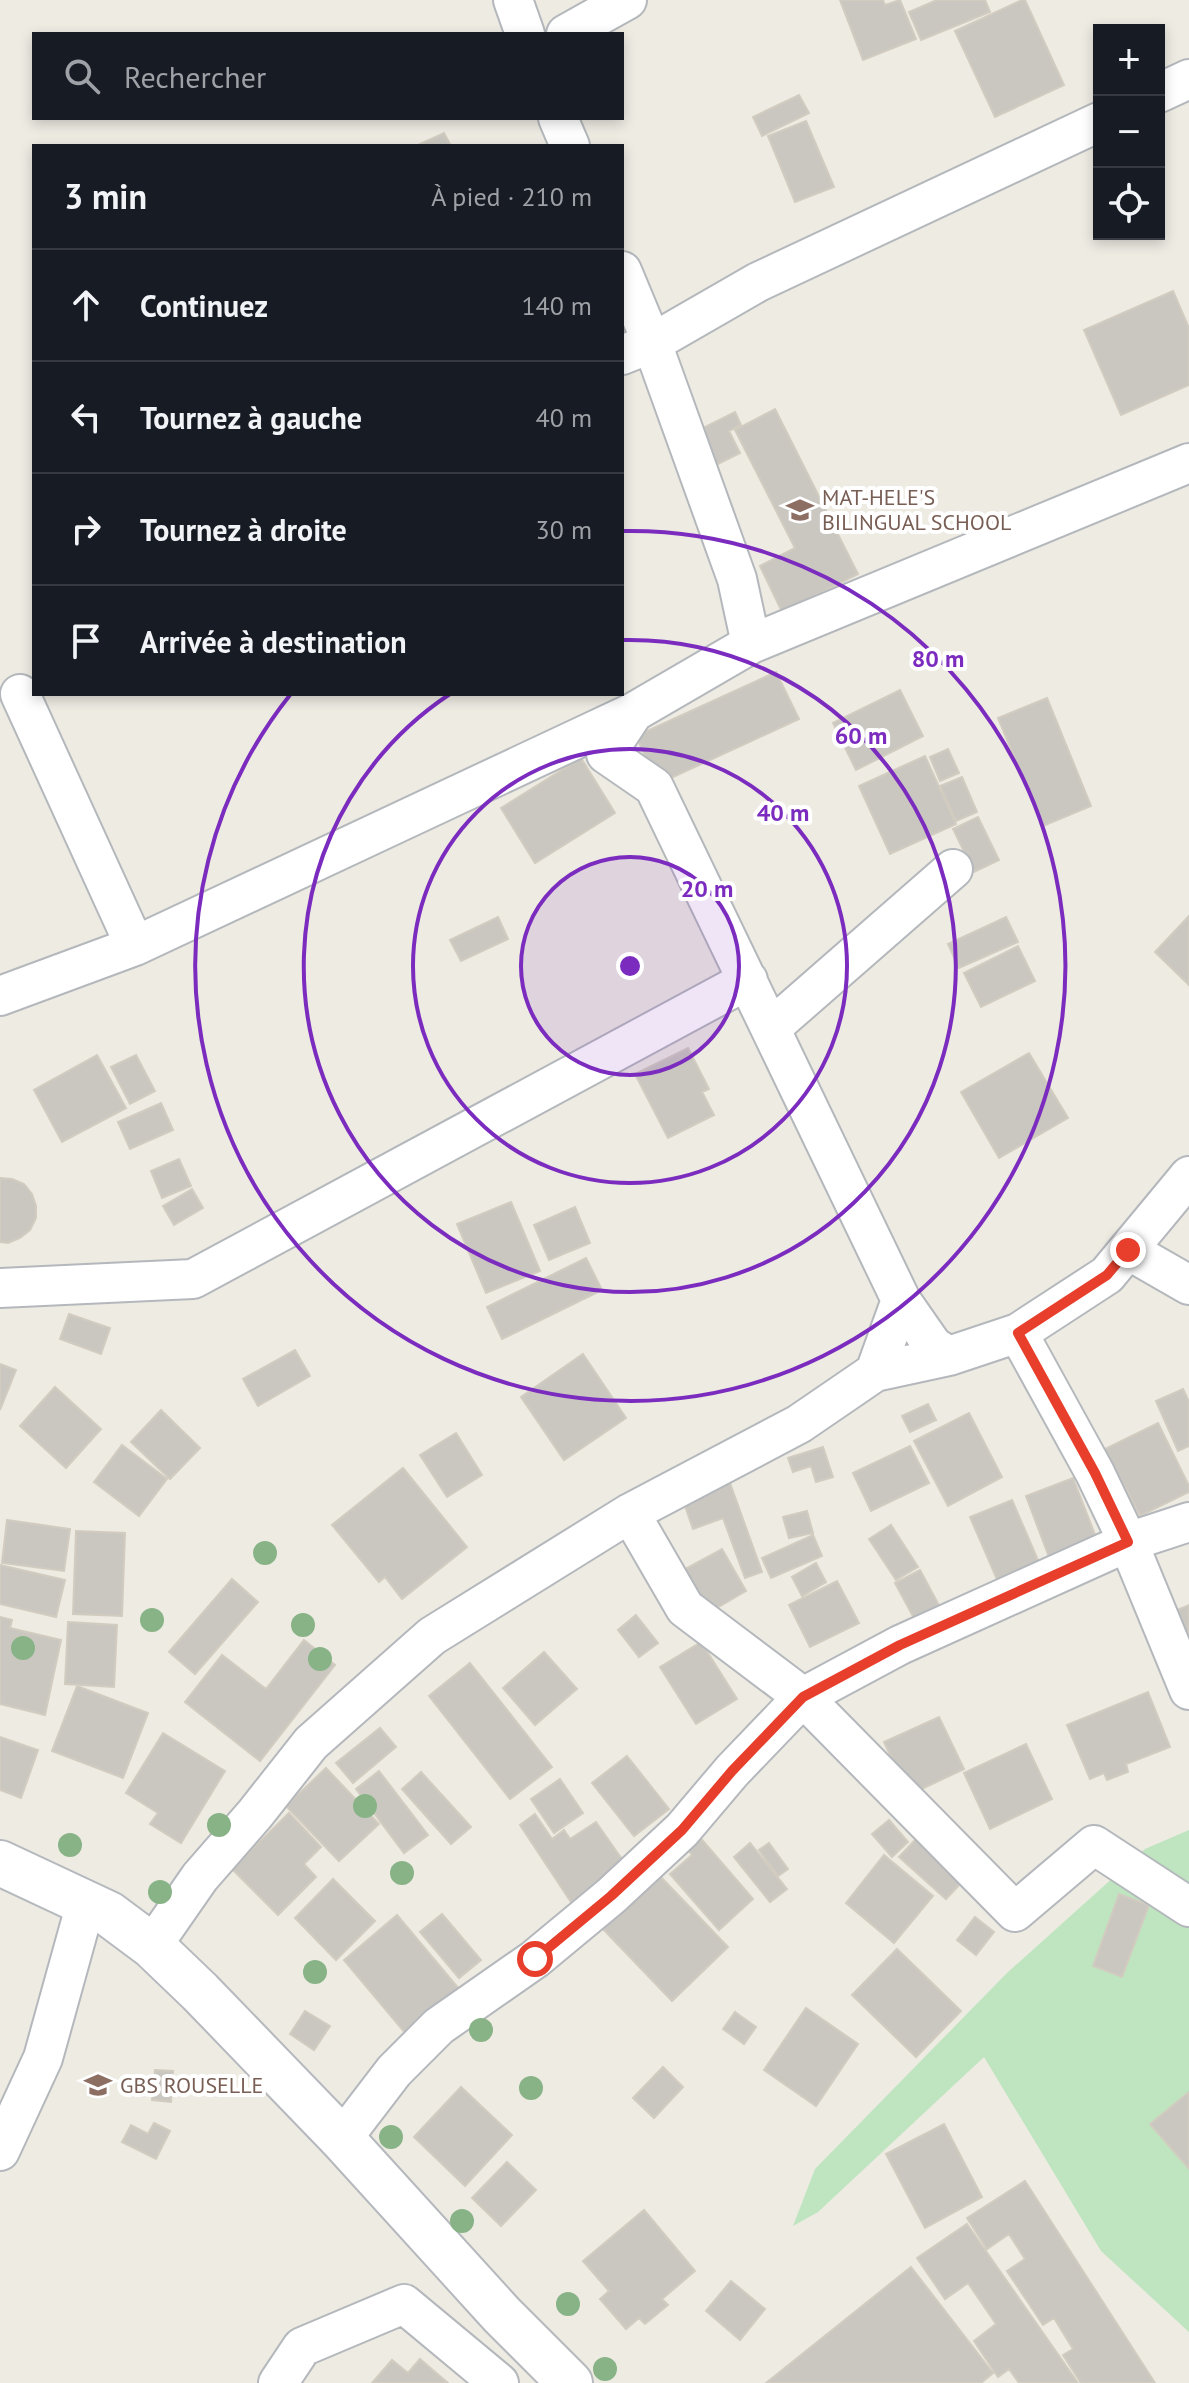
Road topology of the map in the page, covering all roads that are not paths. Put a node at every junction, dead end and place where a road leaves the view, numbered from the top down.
1 (513, 0) edge
2 (627, 0) edge
3 (524, 32) edge
4 (570, 32) edge
5 (1189, 79) edge
6 (1165, 90) edge
7 (559, 120) edge
8 (1093, 125) edge
9 (569, 144) edge
10 (624, 281) edge
11 (637, 349) edge
12 (1189, 463) edge
13 (751, 644) junction
14 (20, 694) dead end
15 (634, 712) junction
16 (953, 869) dead end
17 (135, 946) junction
18 (748, 980) junction
19 (0, 996) edge
20 (771, 1028) junction
21 (1189, 1176) edge
22 (1128, 1250) junction
23 (1189, 1285) edge
24 (0, 1288) edge
25 (901, 1300) junction
26 (1018, 1333) junction
27 (949, 1356) junction
28 (875, 1372) junction
29 (630, 1513) junction
30 (1189, 1522) edge
31 (1128, 1542) junction
32 (1189, 1690) edge
33 (803, 1697) junction
34 (0, 1863) edge
35 (86, 1903) junction
36 (1189, 1907) edge
37 (152, 1946) junction
38 (342, 2139) junction
39 (0, 2151) edge
40 (278, 2383) edge
41 (499, 2383) edge
42 (570, 2383) edge

1 - 3 street
2 - 4 street
5 - 6 street
7 - 9 street
8 - 11 street
10 - 11 street
11 - 13 street
12 - 13 street
13 - 15 street
14 - 17 street
15 - 17 street
15 - 18 street
16 - 20 street
17 - 19 street
18 - 20 street
18 - 24 street
20 - 25 street
21 - 22 street
22 - 23 street
22 - 26 street
25 - 27 street
25 - 28 street
26 - 27 street
26 - 31 street
27 - 28 street
28 - 29 street
29 - 33 street
29 - 37 street
30 - 31 street
31 - 32 street
31 - 33 street
33 - 36 street
33 - 38 street
34 - 35 street
35 - 37 street
35 - 39 street
37 - 38 street
38 - 42 street
40 - 41 street

